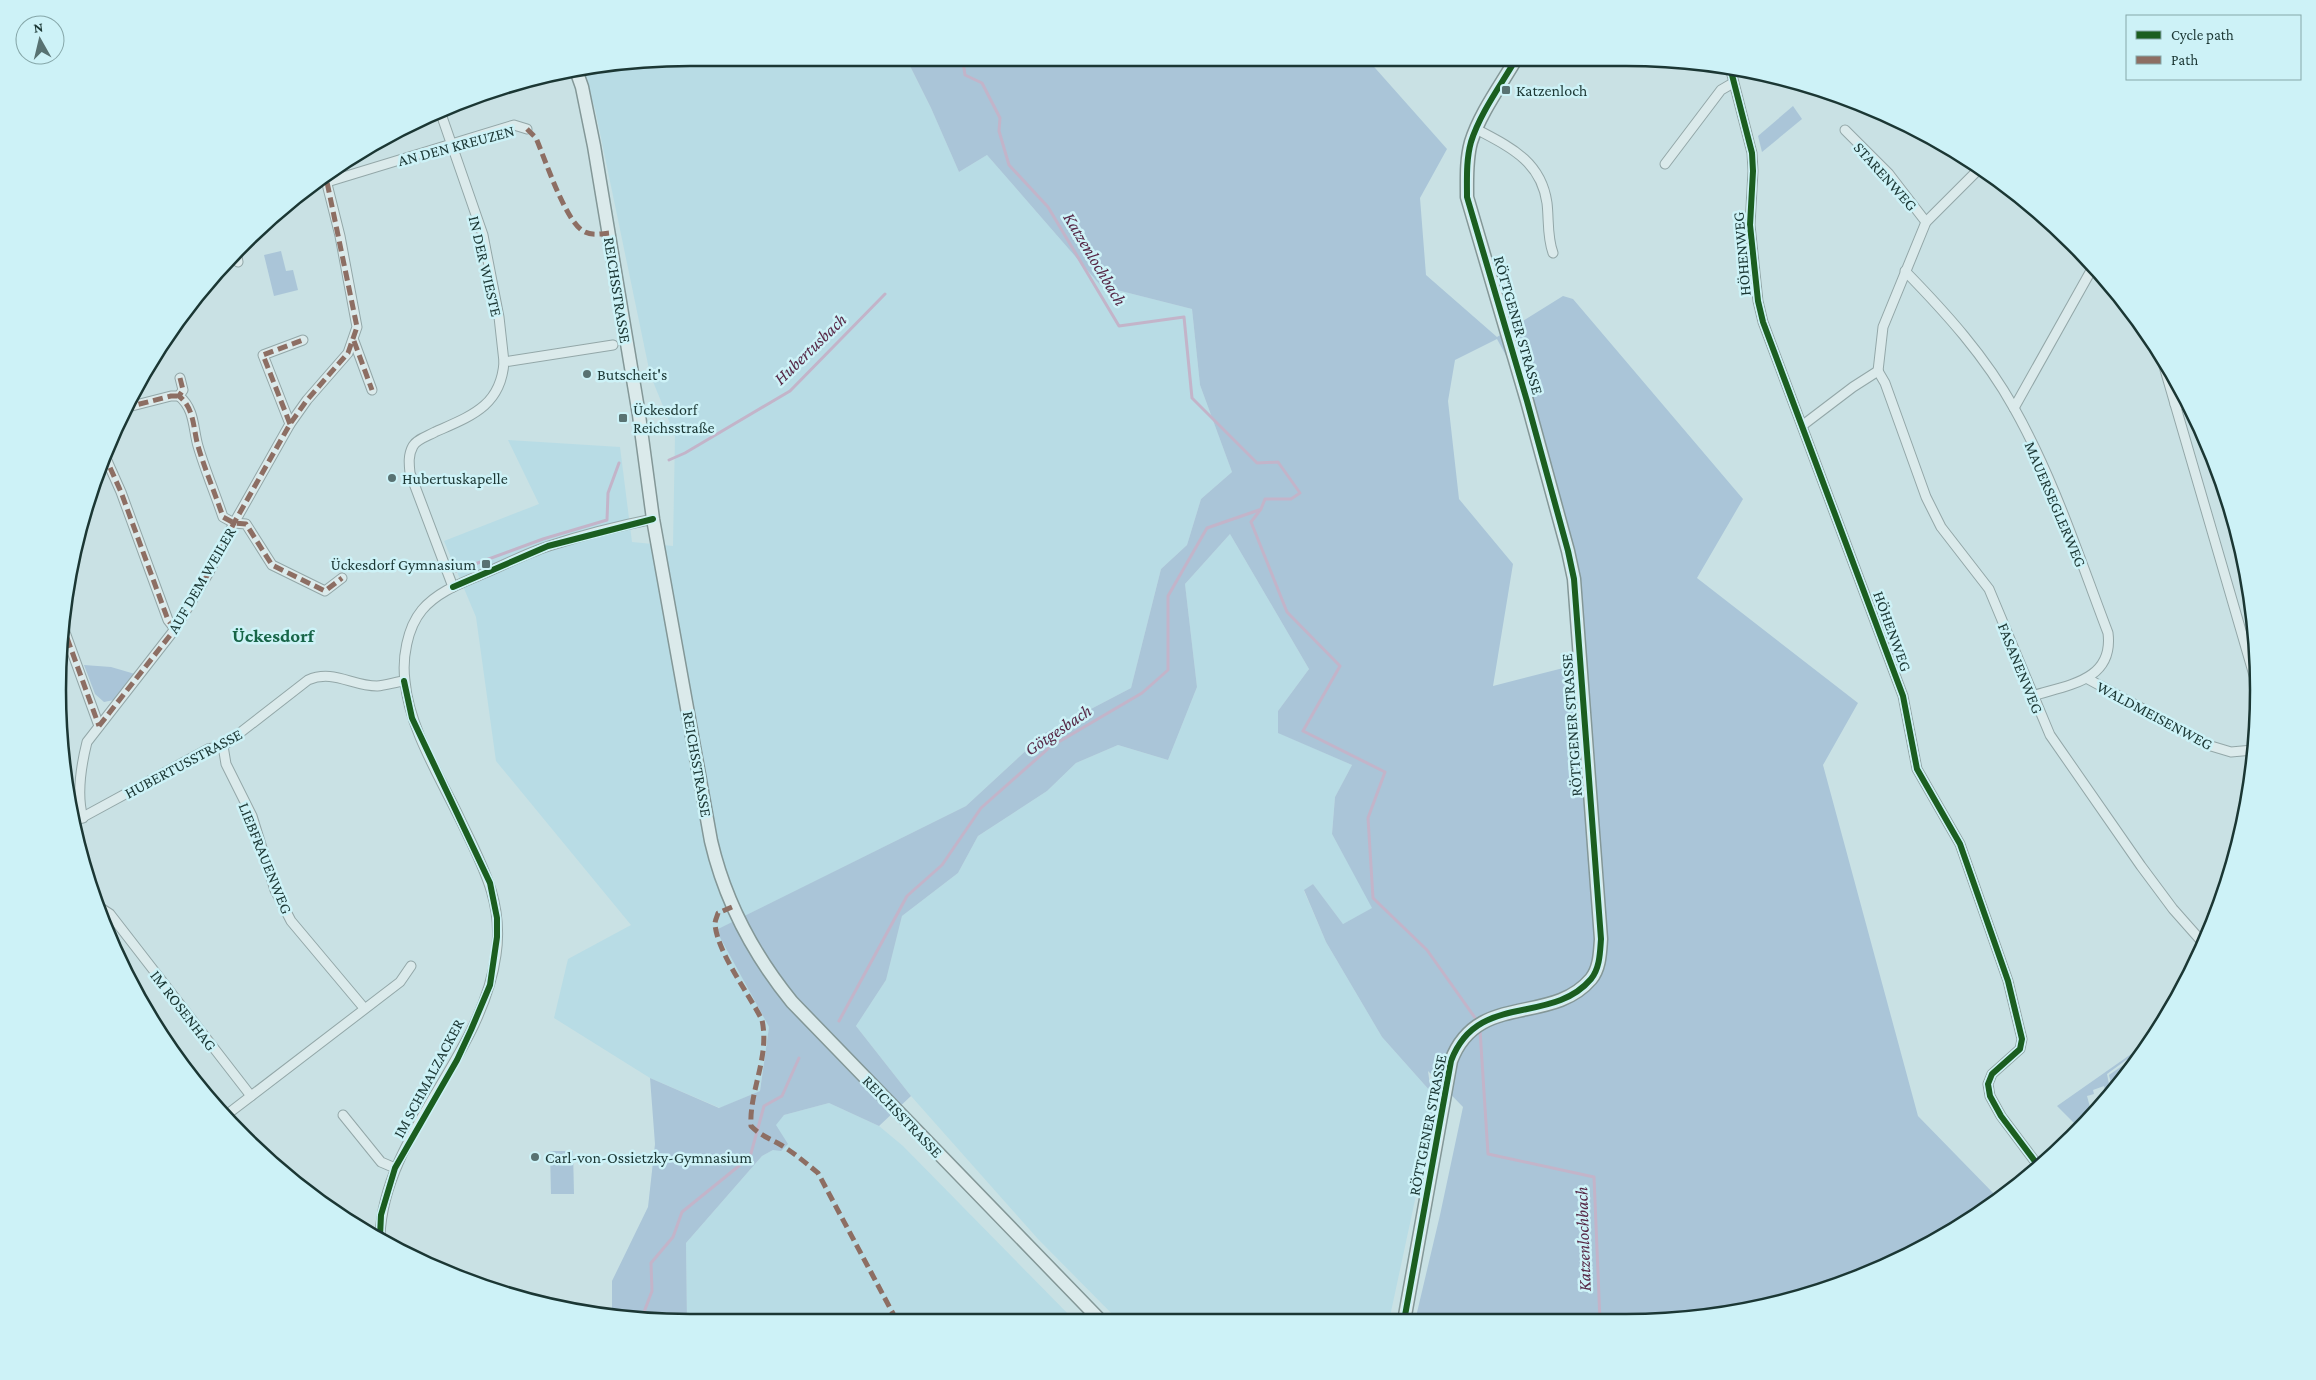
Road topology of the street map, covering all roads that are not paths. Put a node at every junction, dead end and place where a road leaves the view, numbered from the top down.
1 (1513, 66) edge
2 (1732, 76) edge
3 (578, 77) edge
4 (1733, 83) junction
5 (443, 118) edge
6 (527, 129) dead end
7 (1476, 129) junction
8 (1845, 130) dead end
9 (451, 144) junction
10 (1665, 164) dead end
11 (1975, 173) edge
12 (336, 176) edge
13 (327, 183) edge
14 (1926, 222) junction
15 (1553, 253) dead end
16 (1905, 271) junction
17 (2090, 273) edge
18 (303, 340) dead end
19 (354, 341) junction
20 (613, 346) dead end
21 (504, 362) junction
22 (1878, 371) junction
23 (180, 378) dead end
24 (2169, 384) edge
25 (372, 390) dead end
26 (180, 396) junction
27 (2175, 404) junction
28 (2180, 404) edge
29 (136, 405) edge
30 (2014, 408) junction
31 (290, 424) junction
32 (1803, 425) junction
33 (109, 465) edge
34 (653, 519) junction
35 (234, 523) junction
36 (342, 578) dead end
37 (453, 587) junction
38 (174, 629) junction
39 (69, 642) edge
40 (2248, 656) edge
41 (2088, 679) junction
42 (404, 680) junction
43 (2032, 696) junction
44 (99, 726) junction
45 (223, 746) junction
46 (2246, 751) edge
47 (83, 818) junction
48 (80, 819) edge
49 (108, 912) edge
50 (2198, 937) edge
51 (411, 966) dead end
52 (364, 1008) junction
53 (251, 1096) junction
54 (231, 1111) edge
55 (343, 1115) dead end
56 (2035, 1161) edge
57 (395, 1168) junction
58 (380, 1231) edge
59 (1093, 1314) edge
60 (1405, 1314) edge

1 - 7 main road, RÖTTGENER STRASSE
2 - 4 street, HÖHENWEG
3 - 34 main road, REICHSSTRASSE
4 - 10 street
4 - 32 street, HÖHENWEG
5 - 9 street, IN DER WIESTE
6 - 9 street, AN DEN KREUZEN
7 - 15 street
7 - 60 main road, RÖTTGENER STRASSE
8 - 14 street, STARENWEG
9 - 12 street, AN DEN KREUZEN
9 - 21 street, IN DER WIESTE
11 - 14 street
13 - 19 street
14 - 16 street
16 - 22 street
16 - 30 street, MAUERSEGLERWEG
17 - 30 street
18 - 31 street
19 - 25 street
19 - 31 street, AUF DEM WEILER
20 - 21 street
21 - 37 street
22 - 32 street
22 - 43 street, FASANENWEG
23 - 26 street
24 - 27 street
26 - 29 street
26 - 35 street
27 - 28 street
27 - 40 street
30 - 41 street, MAUERSEGLERWEG
31 - 35 street, AUF DEM WEILER
32 - 56 street, HÖHENWEG
33 - 38 street
34 - 37 street
34 - 59 main road, REICHSSTRASSE
35 - 36 street
35 - 38 street, AUF DEM WEILER
37 - 42 street
38 - 44 street, AUF DEM WEILER
39 - 44 street
41 - 43 street
41 - 46 street, WALDMEISENWEG
42 - 45 street, HUBERTUSSTRASSE
42 - 57 street, IM SCHMALZACKER
43 - 50 street, FASANENWEG
44 - 47 street, AUF DEM WEILER
45 - 47 street, HUBERTUSSTRASSE
45 - 52 street, LIEBFRAUENWEG
47 - 48 street, HUBERTUSSTRASSE
49 - 53 street, IM ROSENHAG
51 - 52 street
52 - 53 street
53 - 54 street
55 - 57 street
57 - 58 street, IM SCHMALZACKER

